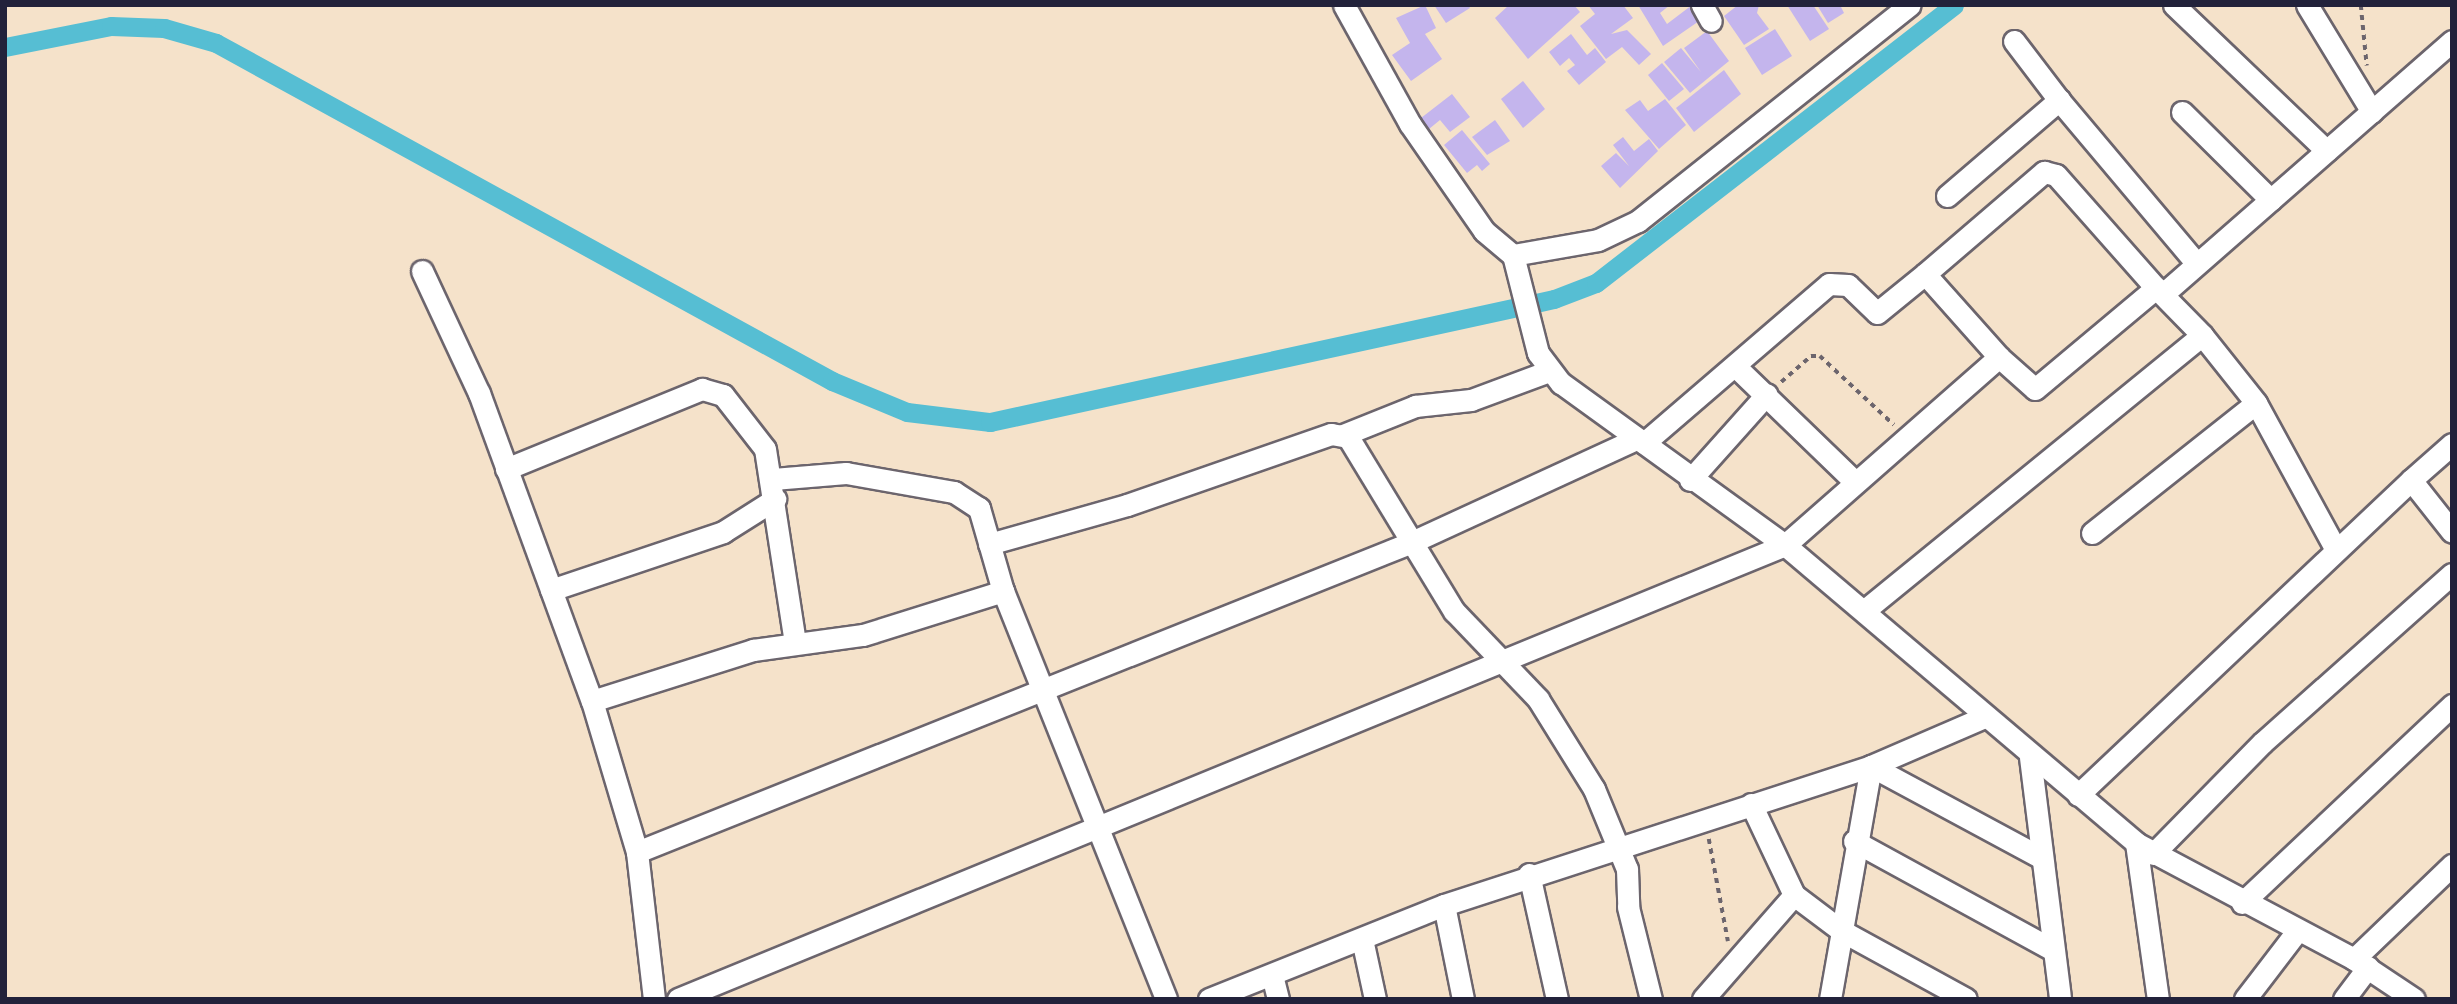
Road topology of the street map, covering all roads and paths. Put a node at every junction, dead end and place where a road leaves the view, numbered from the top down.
1 (1344, 5) edge
2 (1910, 5) edge
3 (2174, 5) edge
4 (2307, 5) edge
5 (2361, 5) edge
6 (2014, 41) dead end
7 (2452, 41) edge
8 (2368, 72) dead end
9 (2059, 100) junction
10 (2182, 112) dead end
11 (2372, 112) junction
12 (2327, 151) junction
13 (1947, 196) dead end
14 (2272, 200) junction
15 (1515, 259) junction
16 (2197, 264) junction
17 (422, 271) dead end
18 (1924, 274) junction
19 (2160, 291) junction
20 (2202, 335) junction
21 (1999, 358) junction
22 (1735, 366) junction
23 (1549, 371) junction
24 (1767, 394) junction
25 (2256, 403) junction
26 (1343, 435) junction
27 (1906, 436) junction
28 (1640, 441) junction
29 (2452, 444) edge
30 (506, 469) junction
31 (1690, 480) junction
32 (2411, 480) junction
33 (1854, 481) junction
34 (774, 489) junction
35 (2092, 533) dead end
36 (2452, 533) edge
37 (1412, 541) junction
38 (989, 544) junction
39 (1785, 545) junction
40 (2336, 550) junction
41 (2452, 574) edge
42 (551, 590) junction
43 (1003, 591) junction
44 (1866, 610) junction
45 (795, 643) junction
46 (1503, 660) junction
47 (1041, 689) junction
48 (592, 701) junction
49 (2452, 705) edge
50 (1982, 718) junction
51 (2030, 757) junction
52 (1871, 766) junction
53 (2078, 795) junction
54 (1751, 804) junction
55 (1704, 816) junction
56 (1098, 829) junction
57 (1854, 841) junction
58 (1619, 846) junction
59 (2144, 848) junction
60 (637, 852) junction
61 (2042, 858) junction
62 (2452, 865) edge
63 (1529, 874) junction
64 (1794, 895) junction
65 (2242, 903) junction
66 (1444, 905) junction
67 (2298, 930) junction
68 (1842, 931) junction
69 (1362, 939) junction
70 (2053, 950) junction
71 (2361, 963) junction
72 (1732, 965) junction
73 (1272, 975) junction
74 (654, 999) edge
75 (678, 999) edge
76 (1166, 999) edge
77 (1209, 999) edge
78 (1278, 999) edge
79 (1375, 999) edge
80 (1463, 999) edge
81 (1557, 999) edge
82 (1651, 999) edge
83 (1703, 999) edge
84 (1830, 999) edge
85 (1966, 999) edge
86 (2060, 999) edge
87 (2158, 999) edge
88 (2245, 999) edge
89 (2344, 999) edge
90 (2414, 999) edge

1 - 15 street
2 - 15 street
3 - 12 street
4 - 11 street
5 - 8 path
6 - 9 street
7 - 11 street
9 - 13 street
9 - 16 street
10 - 14 street
11 - 12 street
12 - 14 street
14 - 16 street
15 - 23 street
16 - 19 street
17 - 30 street
18 - 19 street
18 - 21 street
18 - 22 street
19 - 20 street
19 - 21 street
20 - 25 street
20 - 44 street
21 - 27 street
22 - 24 street
22 - 28 street
23 - 26 street
23 - 28 street
24 - 27 path
24 - 31 street
24 - 33 street
25 - 35 street
25 - 40 street
26 - 37 street
26 - 38 street
27 - 33 street
28 - 31 street
28 - 37 street
29 - 32 street
30 - 34 street
30 - 42 street
31 - 39 street
32 - 36 street
32 - 40 street
33 - 39 street
34 - 38 street
34 - 42 street
34 - 45 street
37 - 46 street
37 - 47 street
38 - 43 street
39 - 44 street
39 - 46 street
40 - 53 street
41 - 59 street
42 - 48 street
43 - 45 street
43 - 47 street
44 - 50 street
45 - 48 street
46 - 56 street
46 - 58 street
47 - 56 street
47 - 60 street
48 - 60 street
49 - 65 street
50 - 51 street
50 - 52 street
51 - 53 street
51 - 61 street
52 - 54 street
52 - 57 street
52 - 61 street
53 - 59 street
54 - 55 street
54 - 64 street
55 - 58 street
55 - 72 path
56 - 75 street
56 - 76 street
57 - 68 street
57 - 70 street
58 - 63 street
58 - 82 street
59 - 65 street
59 - 87 street
60 - 74 street
61 - 70 street
62 - 71 street
63 - 66 street
63 - 81 street
64 - 68 street
64 - 72 street
65 - 67 street
66 - 69 street
66 - 80 street
67 - 71 street
67 - 88 street
68 - 84 street
68 - 85 street
69 - 73 street
69 - 79 street
70 - 86 street
71 - 89 street
71 - 90 street
72 - 83 street
73 - 77 street
73 - 78 street

